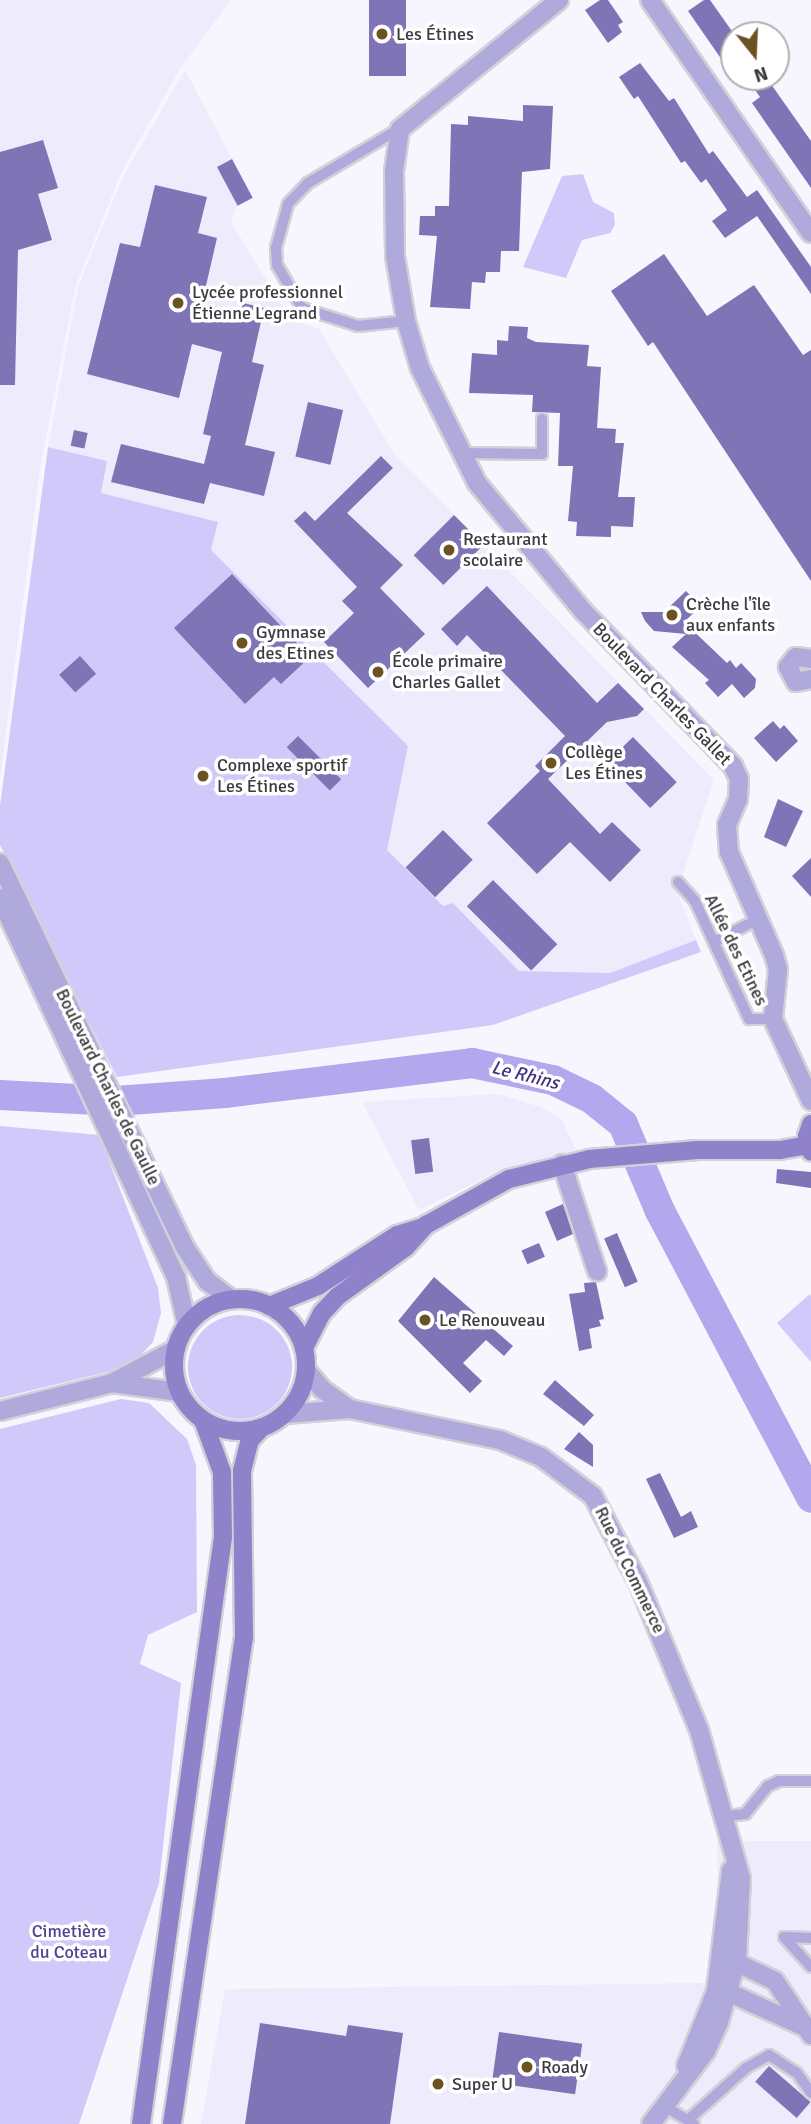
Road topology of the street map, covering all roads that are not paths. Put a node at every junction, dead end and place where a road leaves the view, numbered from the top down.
1 (559, 0) edge
2 (650, 0) edge
3 (400, 129) junction
4 (811, 233) edge
5 (406, 321) junction
6 (542, 419) dead end
7 (461, 453) junction
8 (811, 659) edge
9 (811, 679) edge
10 (0, 863) edge
11 (678, 882) dead end
12 (0, 898) edge
13 (758, 919) junction
14 (714, 942) junction
15 (773, 1019) junction
16 (811, 1101) edge
17 (811, 1124) edge
18 (809, 1148) edge
19 (562, 1164) junction
20 (426, 1226) junction
21 (597, 1271) dead end
22 (232, 1300) junction
23 (269, 1306) junction
24 (187, 1326) junction
25 (304, 1348) junction
26 (176, 1349) junction
27 (306, 1370) junction
28 (112, 1383) junction
29 (179, 1392) junction
30 (350, 1409) junction
31 (0, 1411) edge
32 (285, 1414) junction
33 (203, 1420) junction
34 (261, 1428) junction
35 (811, 1781) edge
36 (726, 1816) junction
37 (811, 1938) edge
38 (730, 1958) junction
39 (811, 1967) edge
40 (723, 1990) junction
41 (809, 2031) edge
42 (811, 2092) edge
43 (664, 2106) junction
44 (691, 2122) edge
45 (141, 2124) edge
46 (172, 2124) edge
47 (651, 2124) edge

1 - 3 street
2 - 4 street
3 - 5 street, Boulevard Charles Gallet
3 - 5 lane
5 - 7 street, Boulevard Charles Gallet
6 - 7 lane
7 - 13 street, Boulevard Charles Gallet
8 - 9 street
10 - 22 street, Boulevard Charles de Gaulle
11 - 14 lane, Allée des Etines
12 - 24 street, Boulevard Charles de Gaulle
13 - 14 lane
13 - 15 street, Boulevard Charles Gallet
14 - 15 lane, Allée des Etines
15 - 16 street
17 - 18 main road
18 - 19 main road
19 - 20 main road
19 - 21 street
20 - 23 main road
20 - 25 main road
22 - 23 main road
22 - 24 main road
23 - 25 main road
24 - 26 main road
25 - 27 main road
26 - 28 street
26 - 29 main road
27 - 30 street, Rue du Commerce
27 - 32 main road
28 - 29 street
28 - 31 street
29 - 33 main road
30 - 32 street, Rue du Commerce
30 - 36 street, Rue du Commerce
32 - 34 main road
33 - 34 main road
33 - 45 main road
34 - 46 main road
35 - 36 lane
36 - 38 street, Rue du Commerce
37 - 39 lane
38 - 40 street, Rue du Commerce
38 - 41 street
40 - 41 street
40 - 43 street, Rue du Commerce
42 - 44 lane
43 - 44 lane
43 - 47 street, Rue du Commerce

